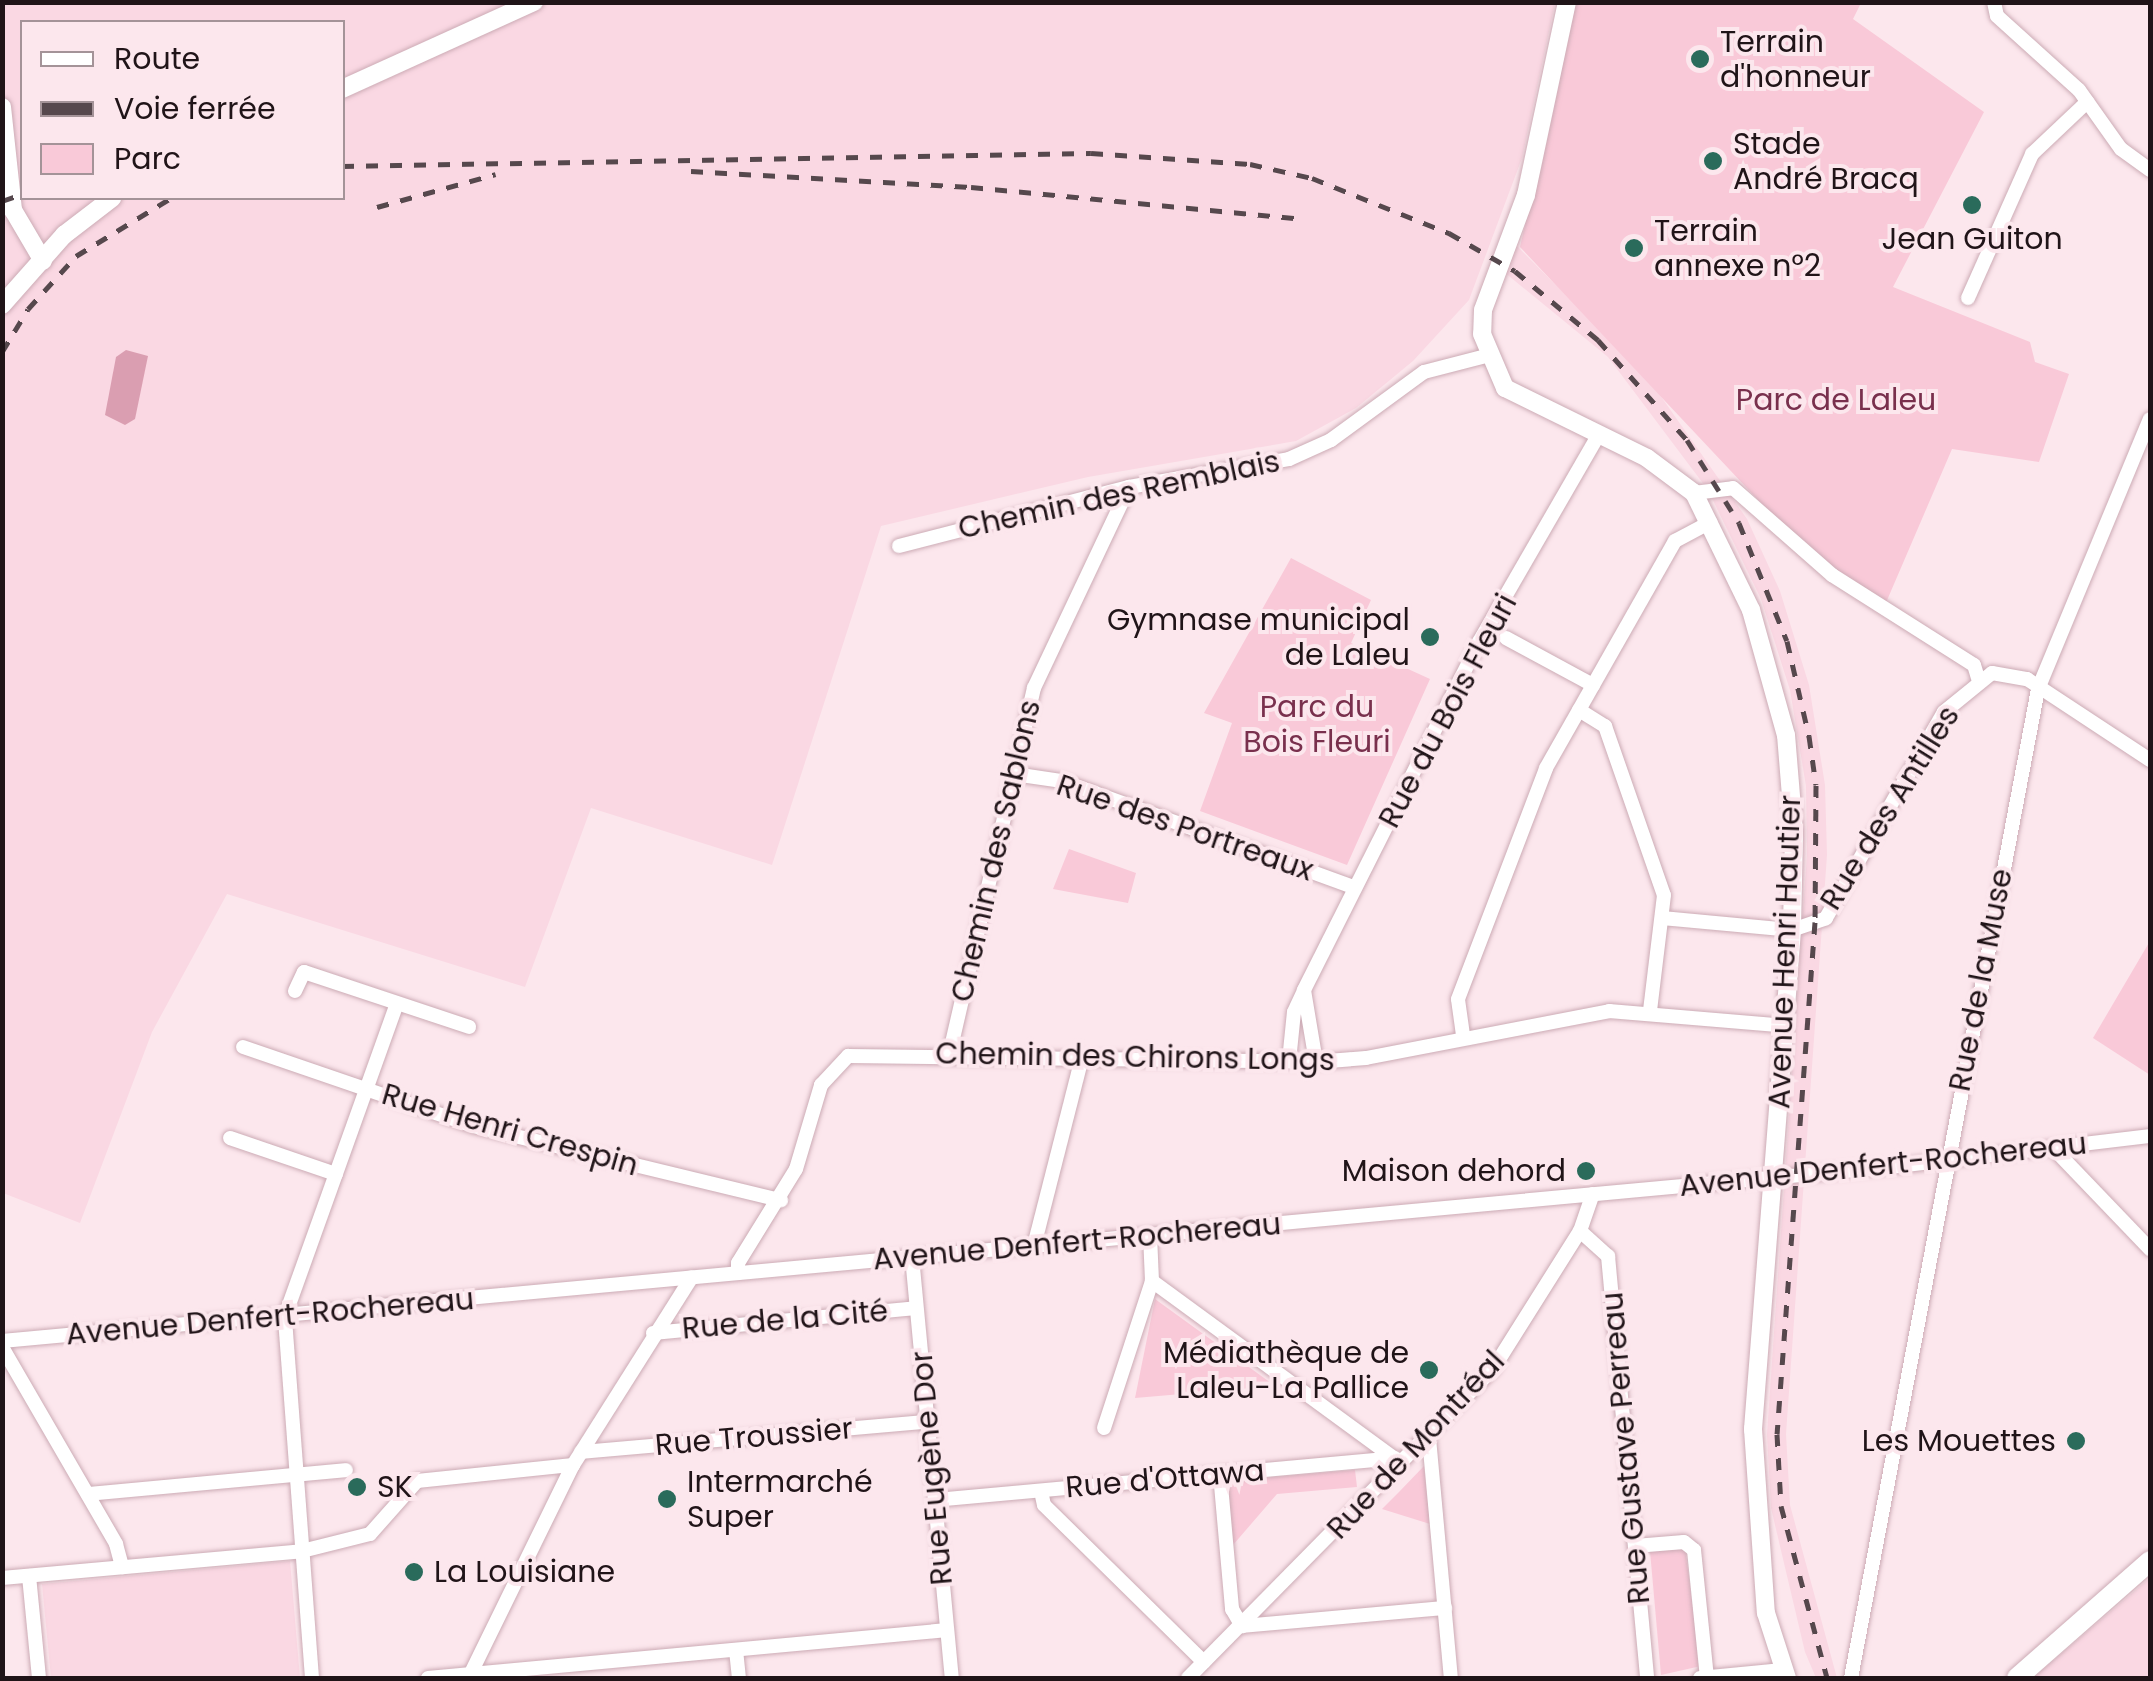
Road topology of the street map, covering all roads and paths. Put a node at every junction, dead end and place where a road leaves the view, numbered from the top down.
1 (534, 2) edge
2 (1566, 2) edge
3 (1994, 2) edge
4 (345, 88) edge
5 (2088, 102) junction
6 (2, 106) edge
7 (2150, 170) edge
8 (110, 200) edge
9 (125, 200) edge
10 (50, 254) junction
11 (1968, 298) dead end
12 (2, 305) edge
13 (1486, 356) junction
14 (2150, 419) edge
15 (1598, 436) junction
16 (1128, 487) junction
17 (1694, 493) junction
18 (1710, 522) junction
19 (899, 546) dead end
20 (1506, 638) dead end
21 (1979, 682) junction
22 (1593, 685) junction
23 (2038, 689) junction
24 (1579, 710) junction
25 (2150, 760) edge
26 (1014, 774) junction
27 (1354, 888) junction
28 (1662, 918) junction
29 (1792, 930) junction
30 (1304, 990) junction
31 (295, 991) dead end
32 (397, 1003) junction
33 (1650, 1011) junction
34 (1786, 1026) junction
35 (469, 1027) dead end
36 (1462, 1035) junction
37 (243, 1047) dead end
38 (949, 1056) junction
39 (1082, 1058) junction
40 (1289, 1062) junction
41 (1316, 1062) junction
42 (367, 1090) junction
43 (2150, 1136) edge
44 (230, 1138) dead end
45 (2054, 1149) junction
46 (1946, 1162) junction
47 (336, 1174) junction
48 (1773, 1178) junction
49 (1593, 1194) junction
50 (781, 1200) junction
51 (1580, 1231) junction
52 (1150, 1235) junction
53 (1034, 1246) junction
54 (2150, 1249) edge
55 (912, 1257) junction
56 (738, 1273) junction
57 (692, 1277) junction
58 (1152, 1281) junction
59 (916, 1308) junction
60 (285, 1316) junction
61 (654, 1333) junction
62 (2, 1344) edge
63 (928, 1422) junction
64 (1104, 1428) dead end
65 (1429, 1438) junction
66 (576, 1458) junction
67 (1399, 1461) junction
68 (346, 1470) dead end
69 (296, 1474) junction
70 (1220, 1474) junction
71 (1041, 1491) junction
72 (88, 1494) junction
73 (935, 1500) junction
74 (1635, 1546) junction
75 (302, 1551) junction
76 (2150, 1561) edge
77 (122, 1567) junction
78 (30, 1576) junction
79 (2, 1578) edge
80 (1445, 1608) junction
81 (1242, 1626) junction
82 (947, 1630) junction
83 (736, 1650) junction
84 (1204, 1662) junction
85 (1786, 1674) edge
86 (469, 1676) edge
87 (39, 1678) edge
88 (312, 1678) edge
89 (428, 1678) edge
90 (739, 1678) edge
91 (952, 1678) edge
92 (1188, 1678) edge
93 (1451, 1678) edge
94 (1647, 1678) edge
95 (1703, 1678) edge
96 (1851, 1678) edge
97 (2017, 1678) edge

1 - 4 street
2 - 13 street
3 - 5 street
5 - 7 street
5 - 11 street
6 - 10 street
8 - 10 street
9 - 10 street
10 - 12 street
13 - 15 street, Avenue Henri Hautier
13 - 16 street, Chemin des Remblais
14 - 23 street, Rue de la Muse
15 - 17 street, Avenue Henri Hautier
15 - 27 street, Rue du Bois Fleuri
16 - 19 street, Chemin des Remblais
16 - 26 street, Chemin des Sablons
17 - 18 street, Avenue Henri Hautier
17 - 21 street
18 - 22 street
18 - 29 street, Avenue Henri Hautier
20 - 22 street
21 - 23 street, Rue des Antilles
21 - 29 street, Rue des Antilles
22 - 24 street
23 - 25 street
23 - 46 street, Rue de la Muse
24 - 28 street
24 - 36 street
26 - 27 street, Rue des Portreaux
26 - 38 street, Chemin des Sablons
27 - 30 street, Rue du Bois Fleuri
28 - 29 street
28 - 33 street
29 - 34 street, Avenue Henri Hautier
30 - 40 street, Rue du Bois Fleuri
30 - 41 street
31 - 32 street
32 - 35 street
32 - 42 street
33 - 34 street, Chemin des Chirons Longs
33 - 36 street, Chemin des Chirons Longs
34 - 48 street, Avenue Henri Hautier
36 - 41 street, Chemin des Chirons Longs
37 - 42 street, Rue Henri Crespin
38 - 39 street, Chemin des Chirons Longs
38 - 50 street, Chemin des Chirons Longs
39 - 40 street, Chemin des Chirons Longs
39 - 53 street
40 - 41 street, Chemin des Chirons Longs
42 - 47 street
42 - 50 street, Rue Henri Crespin
43 - 45 street, Avenue Denfert-Rochereau
44 - 47 street
45 - 46 street, Avenue Denfert-Rochereau
45 - 54 street
46 - 48 street, Avenue Denfert-Rochereau
46 - 96 street, Rue de la Muse
47 - 60 street
48 - 49 street, Avenue Denfert-Rochereau
48 - 85 street, Avenue Henri Hautier
49 - 51 street, Rue de Montréal
49 - 52 street, Avenue Denfert-Rochereau
50 - 56 street, Chemin des Chirons Longs
51 - 65 street, Rue de Montréal
51 - 74 street, Rue Gustave Perreau
52 - 53 street, Avenue Denfert-Rochereau
52 - 58 street
53 - 55 street, Avenue Denfert-Rochereau
55 - 56 street, Avenue Denfert-Rochereau
55 - 59 street, Rue Eugène Dor
56 - 57 street, Avenue Denfert-Rochereau
57 - 60 street, Avenue Denfert-Rochereau
57 - 61 street
58 - 64 street
58 - 67 street
59 - 61 street, Rue de la Cité
59 - 63 street, Rue Eugène Dor
60 - 62 street, Avenue Denfert-Rochereau
60 - 69 street
61 - 66 street
62 - 72 street
63 - 66 street, Rue Troussier
63 - 73 street, Rue Eugène Dor
65 - 67 street, Rue de Montréal
65 - 80 street
66 - 75 street, Rue Troussier
66 - 86 street
67 - 70 street, Rue d'Ottawa
67 - 81 street, Rue de Montréal
68 - 69 street
69 - 72 street
69 - 75 street
70 - 71 street, Rue d'Ottawa
70 - 81 street
71 - 73 street, Rue d'Ottawa
71 - 84 street
72 - 77 street
73 - 82 street, Rue Eugène Dor
74 - 94 street, Rue Gustave Perreau
74 - 95 street
75 - 77 street, Rue Troussier
75 - 88 street
76 - 97 main road
77 - 78 street, Rue Troussier
78 - 79 street, Rue Troussier
78 - 87 street
80 - 81 street
80 - 93 street
81 - 84 street, Rue de Montréal
82 - 83 street
82 - 91 street, Rue Eugène Dor
83 - 86 street
83 - 90 street
84 - 92 street, Rue de Montréal
85 - 95 street
86 - 89 street

